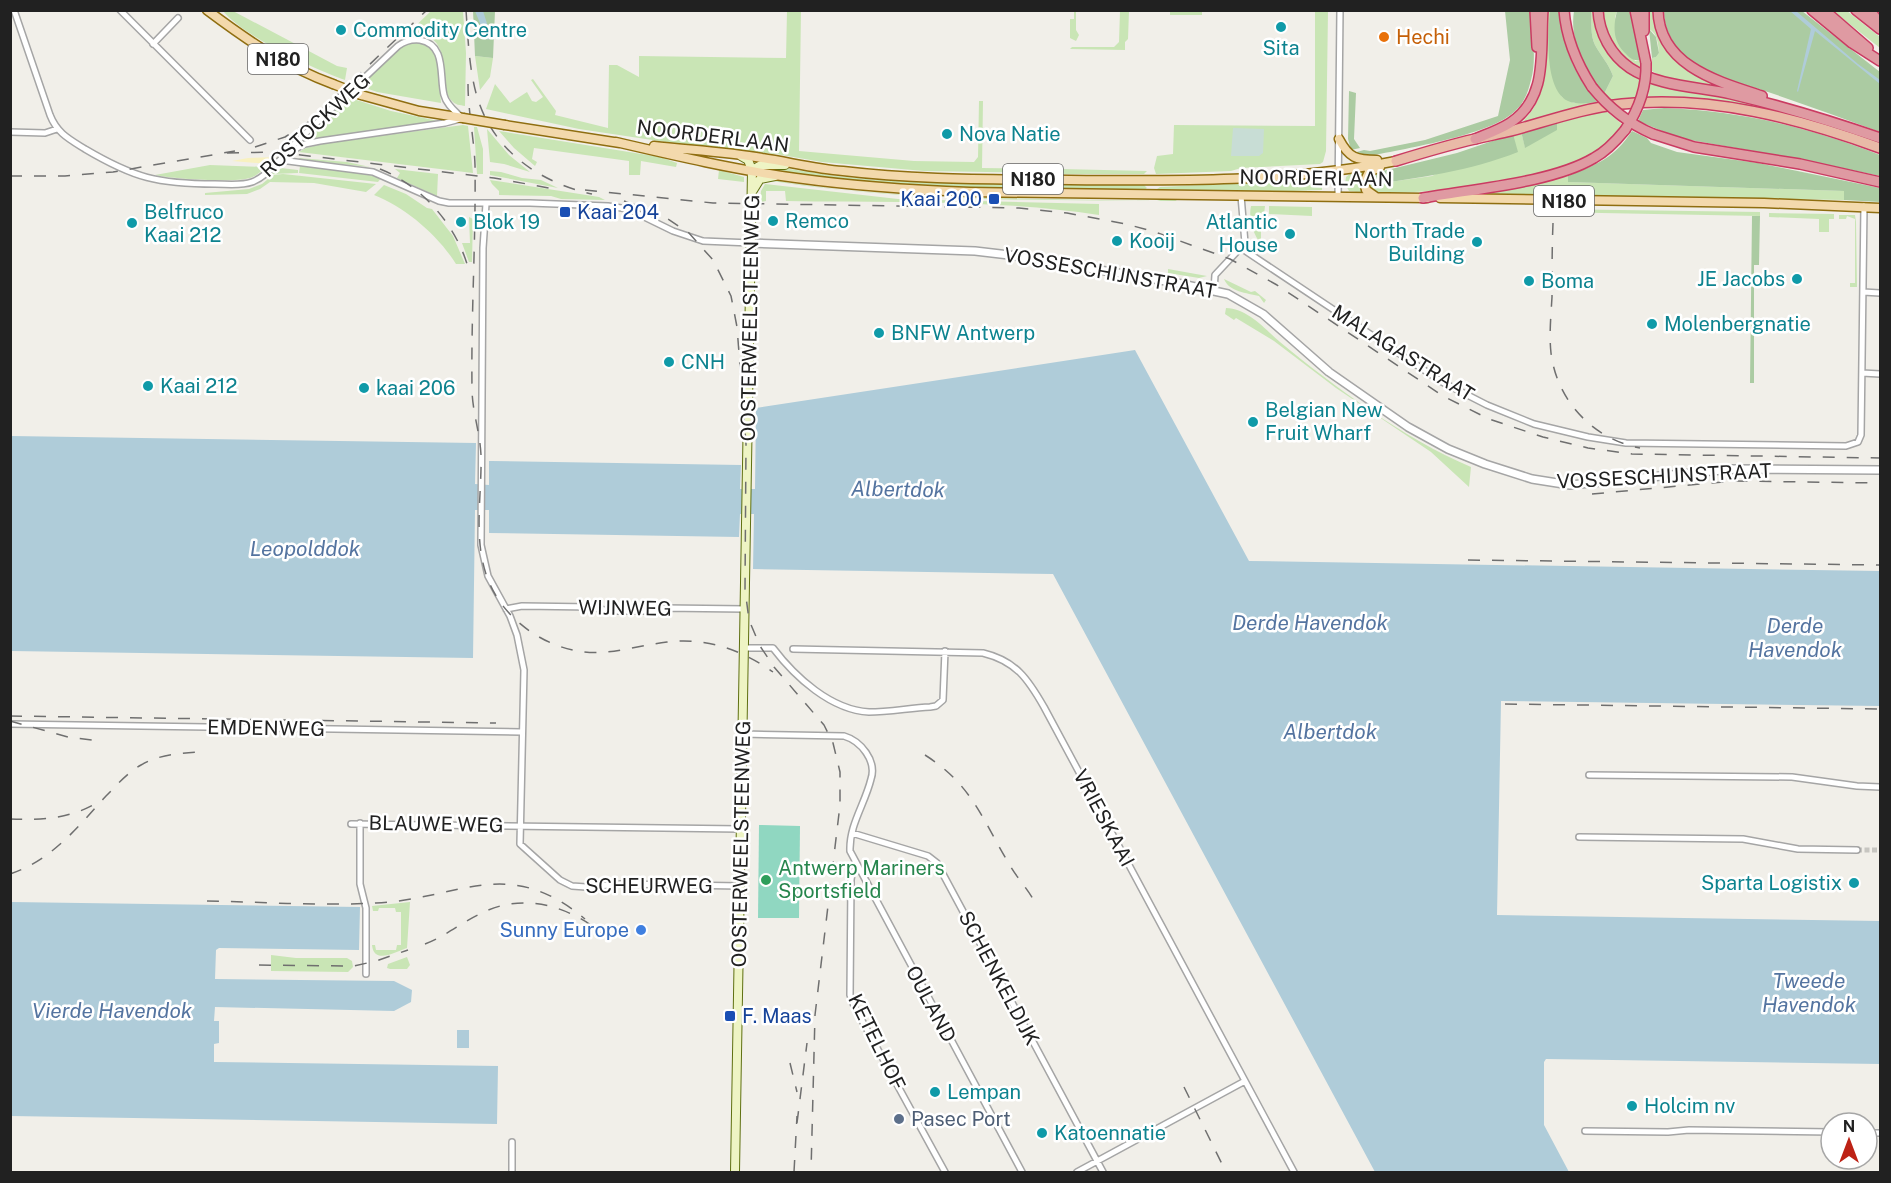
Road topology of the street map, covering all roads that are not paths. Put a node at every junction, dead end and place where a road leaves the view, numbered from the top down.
1 (14, 10) edge
2 (120, 10) edge
3 (207, 10) edge
4 (1340, 10) edge
5 (1535, 10) edge
6 (1543, 10) edge
7 (1564, 10) edge
8 (1571, 10) edge
9 (1598, 10) edge
10 (1635, 10) edge
11 (1644, 10) edge
12 (1658, 10) edge
13 (1812, 10) edge
14 (1824, 10) edge
15 (1856, 10) edge
16 (1869, 10) edge
17 (178, 18) dead end
18 (1881, 22) edge
19 (1881, 29) edge
20 (1570, 40) junction
21 (153, 44) junction
22 (1881, 60) edge
23 (1646, 63) junction
24 (1540, 64) junction
25 (463, 118) junction
26 (1828, 120) junction
27 (57, 129) junction
28 (10, 132) edge
29 (1881, 138) edge
30 (1339, 139) junction
31 (1475, 139) junction
32 (250, 140) dead end
33 (616, 142) junction
34 (1881, 148) edge
35 (289, 152) junction
36 (739, 155) junction
37 (282, 158) junction
38 (1396, 160) junction
39 (805, 166) junction
40 (752, 170) junction
41 (1338, 170) junction
42 (793, 177) junction
43 (1151, 180) junction
44 (1881, 182) edge
45 (752, 193) junction
46 (1151, 194) junction
47 (1241, 195) junction
48 (1338, 197) junction
49 (1377, 197) junction
50 (1423, 198) junction
51 (486, 204) junction
52 (1864, 206) junction
53 (1881, 208) edge
54 (751, 243) junction
55 (1241, 248) junction
56 (1214, 291) junction
57 (1863, 292) junction
58 (1881, 292) edge
59 (1862, 373) junction
60 (1881, 374) edge
61 (1881, 470) edge
62 (506, 609) junction
63 (745, 609) junction
64 (744, 648) junction
65 (793, 649) dead end
66 (945, 651) junction
67 (10, 724) edge
68 (521, 732) junction
69 (743, 734) junction
70 (1589, 775) dead end
71 (1881, 787) edge
72 (351, 824) dead end
73 (360, 824) junction
74 (520, 825) junction
75 (741, 829) junction
76 (852, 833) junction
77 (1579, 837) dead end
78 (1857, 850) tunnel mouth
79 (858, 868) junction
80 (740, 886) junction
81 (366, 974) dead end
82 (1245, 1082) junction
83 (1585, 1131) dead end
84 (1819, 1132) edge
85 (512, 1142) dead end
86 (1097, 1161) junction
87 (512, 1173) edge
88 (735, 1173) edge
89 (945, 1173) edge
90 (1022, 1173) edge
91 (1077, 1173) edge
92 (1103, 1173) edge
93 (1294, 1173) edge

1 - 27 street
2 - 21 street
3 - 25 main road, NOORDERLAAN / N180, bridge
4 - 30 street
5 - 24 highway
6 - 24 highway
7 - 20 highway
8 - 20 highway
9 - 26 highway
10 - 23 highway
11 - 23 highway
12 - 26 highway
13 - 22 highway
14 - 22 highway
15 - 19 highway
16 - 18 highway
17 - 21 street
20 - 44 highway, bridge
21 - 32 street
23 - 50 highway, bridge
24 - 31 highway
25 - 33 main road, NOORDERLAAN / N180, bridge
25 - 35 street, NOORDERLAAN
25 - 35 street, ROSTOCKWEG
26 - 29 highway
27 - 28 street
27 - 37 street, ROSTOCKWEG
30 - 38 main road
30 - 41 street
31 - 34 highway, NOORDERLAAN / N180
31 - 38 highway, NOORDERLAAN / N180
33 - 36 main road, NOORDERLAAN / N180
33 - 40 main road, NOORDERLAAN / N180
35 - 37 street, ROSTOCKWEG
36 - 39 main road, NOORDERLAAN / N180
36 - 40 main road, OOSTERWEELSTEENWEG
37 - 51 street
38 - 41 main road, NOORDERLAAN / N180
38 - 49 main road
39 - 40 main road, NOORDERLAAN
39 - 43 main road, NOORDERLAAN / N180
40 - 42 main road, NOORDERLAAN / N180
40 - 45 main road, OOSTERWEELSTEENWEG
41 - 43 main road, NOORDERLAAN / N180
41 - 48 street
42 - 45 main road
42 - 46 main road, NOORDERLAAN / N180
43 - 46 main road
45 - 54 main road, OOSTERWEELSTEENWEG
46 - 47 main road, NOORDERLAAN / N180
47 - 48 main road, NOORDERLAAN / N180
47 - 55 street
48 - 49 main road, NOORDERLAAN / N180
49 - 50 main road, NOORDERLAAN / N180
50 - 52 main road, NOORDERLAAN / N180
51 - 54 street
51 - 62 street
52 - 53 main road, NOORDERLAAN / N180
52 - 57 street
54 - 56 street, VOSSESCHIJNSTRAAT
54 - 63 main road, OOSTERWEELSTEENWEG
55 - 56 street
55 - 59 street, MALAGASTRAAT
56 - 61 street, VOSSESCHIJNSTRAAT
57 - 58 street
57 - 59 street
59 - 60 street
62 - 63 street, WIJNWEG
62 - 68 street
63 - 64 main road, OOSTERWEELSTEENWEG
64 - 66 street
64 - 69 main road, OOSTERWEELSTEENWEG
65 - 66 street, VRIESKAAI
66 - 82 street, VRIESKAAI
67 - 68 street, EMDENWEG
68 - 74 street
69 - 75 main road, OOSTERWEELSTEENWEG
69 - 76 street
70 - 71 street
72 - 73 street, BLAUWE WEG
73 - 74 street, BLAUWE WEG
73 - 81 street
74 - 75 street, BLAUWE WEG
74 - 80 street, SCHEURWEG
75 - 80 main road, OOSTERWEELSTEENWEG
76 - 79 street, OULAND
76 - 86 street, SCHENKELDIJK
77 - 78 street
79 - 89 street, KETELHOF
79 - 90 street, OULAND
80 - 88 main road, OOSTERWEELSTEENWEG
82 - 86 street
82 - 93 street, VRIESKAAI
83 - 84 street
85 - 87 street
86 - 91 street
86 - 92 street, SCHENKELDIJK

